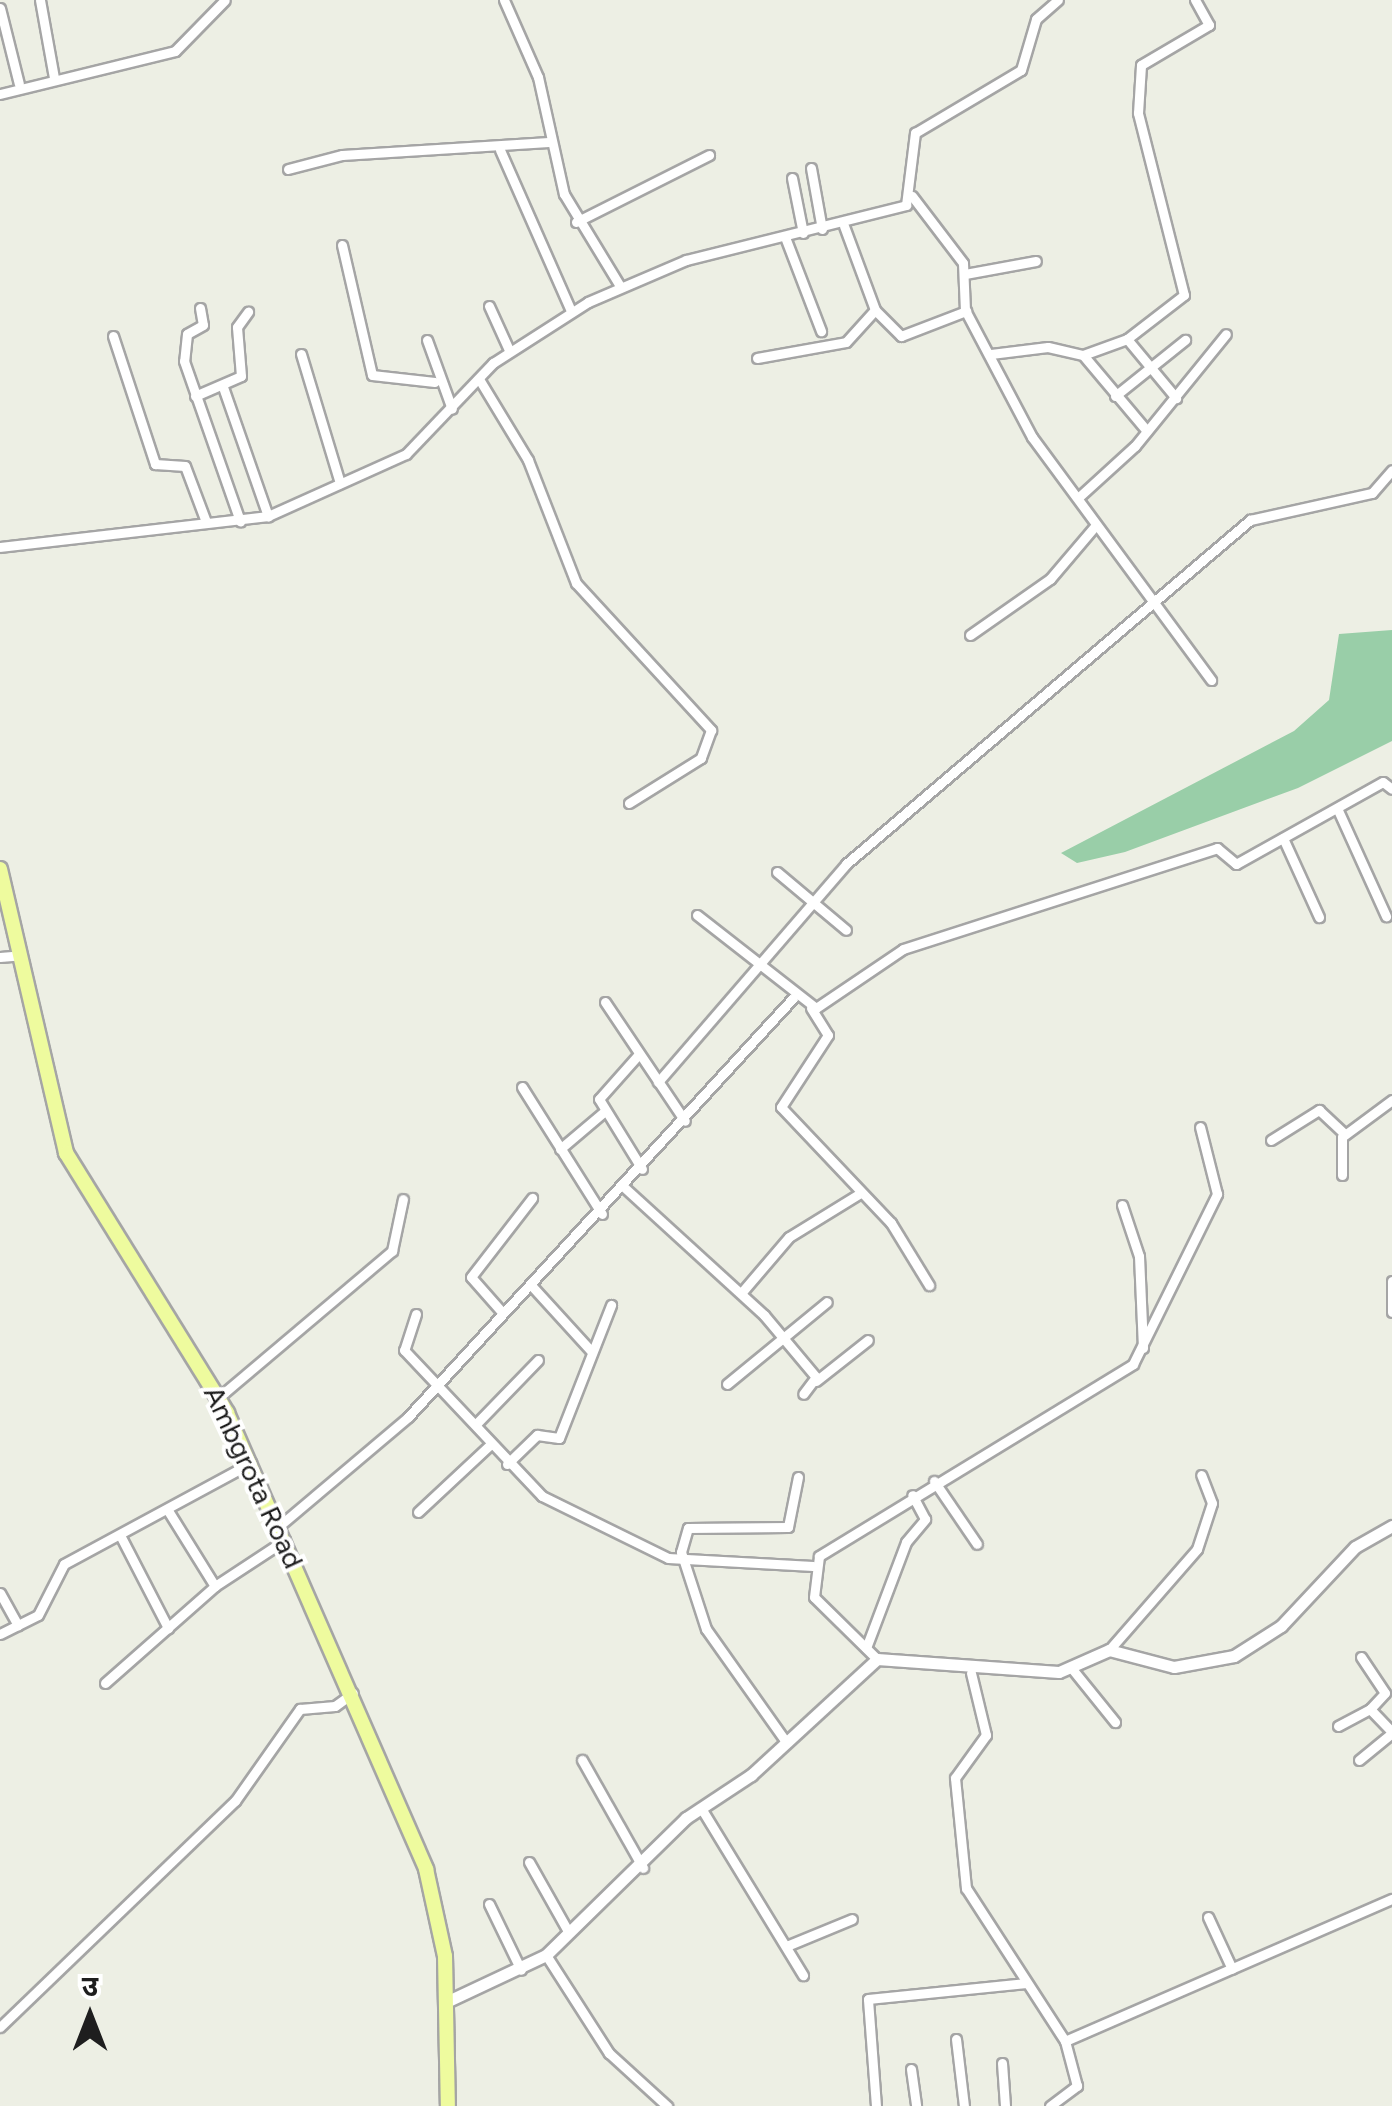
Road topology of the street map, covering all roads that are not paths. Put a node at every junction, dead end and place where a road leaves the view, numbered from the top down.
1 (40, 0) edge
2 (225, 0) edge
3 (504, 0) edge
4 (1058, 0) edge
5 (1195, 0) edge
6 (0, 8) edge
7 (54, 78) junction
8 (19, 84) junction
9 (0, 94) edge
10 (549, 142) junction
11 (500, 150) junction
12 (709, 155) dead end
13 (288, 168) dead end
14 (811, 168) dead end
15 (792, 178) dead end
16 (912, 196) junction
17 (576, 222) junction
18 (844, 226) junction
19 (822, 229) junction
20 (803, 233) junction
21 (785, 237) junction
22 (342, 245) dead end
23 (1036, 261) dead end
24 (965, 274) junction
25 (620, 286) junction
26 (489, 306) dead end
27 (200, 308) dead end
28 (875, 310) junction
29 (571, 311) junction
30 (966, 311) junction
31 (248, 312) dead end
32 (821, 330) dead end
33 (1226, 334) dead end
34 (112, 336) dead end
35 (1128, 338) junction
36 (427, 340) dead end
37 (1185, 340) dead end
38 (508, 350) junction
39 (301, 354) dead end
40 (990, 354) junction
41 (1083, 355) junction
42 (757, 358) dead end
43 (1152, 369) junction
44 (479, 379) junction
45 (436, 382) junction
46 (222, 387) junction
47 (195, 396) junction
48 (1115, 396) junction
49 (1176, 398) junction
50 (452, 409) junction
51 (1147, 430) junction
52 (1392, 470) edge
53 (340, 483) junction
54 (1080, 496) junction
55 (268, 516) junction
56 (240, 521) junction
57 (206, 522) junction
58 (1096, 524) junction
59 (0, 547) edge
60 (1151, 607) junction
61 (970, 634) dead end
62 (1211, 680) dead end
63 (1392, 789) edge
64 (629, 803) dead end
65 (1337, 808) junction
66 (1283, 838) junction
67 (0, 868) edge
68 (776, 872) dead end
69 (814, 902) junction
70 (697, 915) dead end
71 (1319, 916) dead end
72 (1386, 916) dead end
73 (846, 930) dead end
74 (21, 955) junction
75 (0, 957) edge
76 (758, 966) junction
77 (792, 998) junction
78 (605, 1002) dead end
79 (811, 1008) junction
80 (639, 1054) junction
81 (658, 1082) junction
82 (522, 1088) dead end
83 (1392, 1100) edge
84 (605, 1111) junction
85 (685, 1120) junction
86 (1200, 1127) dead end
87 (1344, 1133) junction
88 (1271, 1140) dead end
89 (560, 1149) junction
90 (642, 1169) junction
91 (1342, 1175) dead end
92 (625, 1188) junction
93 (860, 1194) junction
94 (532, 1198) dead end
95 (402, 1199) dead end
96 (1122, 1205) dead end
97 (602, 1214) junction
98 (1392, 1281) edge
99 (530, 1284) junction
100 (930, 1285) dead end
101 (742, 1292) junction
102 (827, 1302) dead end
103 (611, 1305) dead end
104 (501, 1311) junction
105 (1392, 1312) edge
106 (416, 1314) dead end
107 (782, 1338) junction
108 (868, 1340) dead end
109 (1144, 1350) junction
110 (592, 1352) junction
111 (538, 1360) dead end
112 (440, 1380) junction
113 (816, 1381) junction
114 (727, 1384) dead end
115 (802, 1394) dead end
116 (218, 1398) junction
117 (476, 1424) junction
118 (491, 1444) junction
119 (252, 1464) junction
120 (507, 1464) junction
121 (1201, 1475) dead end
122 (798, 1477) dead end
123 (934, 1480) junction
124 (912, 1495) junction
125 (166, 1509) junction
126 (418, 1512) dead end
127 (1392, 1526) edge
128 (282, 1533) junction
129 (120, 1535) junction
130 (977, 1544) dead end
131 (681, 1560) junction
132 (813, 1566) junction
133 (214, 1586) junction
134 (0, 1593) edge
135 (18, 1625) junction
136 (168, 1628) junction
137 (0, 1634) edge
138 (866, 1648) junction
139 (1109, 1650) junction
140 (1361, 1657) dead end
141 (877, 1659) junction
142 (1072, 1670) junction
143 (971, 1673) junction
144 (105, 1683) dead end
145 (353, 1693) junction
146 (1370, 1709) junction
147 (1115, 1722) dead end
148 (1338, 1726) dead end
149 (1392, 1733) edge
150 (784, 1738) junction
151 (582, 1760) dead end
152 (1359, 1760) dead end
153 (701, 1808) junction
154 (528, 1862) dead end
155 (643, 1868) junction
156 (1392, 1900) edge
157 (489, 1904) dead end
158 (1208, 1917) dead end
159 (852, 1919) dead end
160 (570, 1932) junction
161 (790, 1945) junction
162 (546, 1955) junction
163 (1232, 1969) junction
164 (521, 1970) junction
165 (803, 1975) dead end
166 (1026, 1983) junction
167 (446, 2002) junction
168 (0, 2027) edge
169 (956, 2039) dead end
170 (1065, 2040) junction
171 (1002, 2063) dead end
172 (911, 2069) dead end
173 (448, 2106) edge
174 (667, 2106) edge
175 (876, 2106) edge
176 (916, 2106) edge
177 (964, 2106) edge
178 (1005, 2106) edge
179 (1050, 2106) edge

1 - 7 street
2 - 7 street
3 - 10 street
4 - 16 street
5 - 35 street
6 - 8 street
7 - 8 street
8 - 9 street
10 - 11 street
10 - 17 street
11 - 13 street
11 - 29 street
12 - 17 street
14 - 19 street
15 - 20 street
16 - 18 street
16 - 24 street
17 - 25 street
18 - 19 street
18 - 28 street
19 - 20 street
20 - 21 street
21 - 25 street
21 - 32 street
22 - 45 street
23 - 24 street
24 - 30 street
25 - 29 street
26 - 38 street
27 - 47 street
28 - 30 street
28 - 42 street
29 - 38 street
30 - 40 street
31 - 46 street
33 - 49 street
34 - 57 street
35 - 41 street
35 - 43 street
36 - 45 street
37 - 43 street
38 - 44 street
39 - 53 street
40 - 41 street
40 - 54 street
41 - 48 street
43 - 48 street
43 - 49 street
44 - 50 street
44 - 64 street
45 - 50 street
46 - 47 street
46 - 55 street
47 - 56 street
48 - 51 street
49 - 51 street
50 - 53 street
51 - 54 street
52 - 60 street
53 - 55 street
54 - 58 street
55 - 56 street
56 - 57 street
57 - 59 street
58 - 60 street
58 - 61 street
60 - 62 street
60 - 69 street
63 - 65 street
65 - 66 street
65 - 72 street
66 - 71 street
66 - 79 street
67 - 74 main road, Ambgrota Road
68 - 69 street
69 - 73 street
69 - 76 street
70 - 76 street
74 - 75 street
74 - 116 main road, Ambgrota Road
76 - 77 street
76 - 81 street
77 - 79 street
77 - 85 street
78 - 80 street
79 - 93 street
80 - 81 street
80 - 84 street
81 - 85 street
82 - 89 street
83 - 87 street
84 - 89 street
84 - 90 street
85 - 90 street
86 - 109 street
87 - 88 street
87 - 91 street
89 - 97 street
90 - 92 street
92 - 97 street
92 - 101 street
93 - 100 street
93 - 101 street
94 - 104 street
95 - 116 street
96 - 109 street
97 - 99 street
98 - 105 street
99 - 104 street
99 - 110 street
101 - 107 street
102 - 107 street
103 - 110 street
104 - 112 street
106 - 112 street
107 - 113 street
107 - 114 street
108 - 113 street
109 - 123 street
110 - 120 street
111 - 117 street
112 - 117 street
112 - 128 street
113 - 115 street
116 - 119 main road, Ambgrota Road
117 - 118 street
118 - 120 street
118 - 126 street
119 - 125 street
119 - 128 main road, Ambgrota Road
120 - 131 street
121 - 139 street
122 - 131 street
123 - 124 street
123 - 130 street
124 - 132 street
124 - 138 street
125 - 129 street
125 - 133 street
127 - 139 street
128 - 133 street
128 - 145 main road, Ambgrota Road
129 - 135 street
129 - 136 street
131 - 132 street
131 - 150 street
132 - 138 street
133 - 136 street
134 - 135 street
135 - 137 street
136 - 144 street
138 - 141 street
139 - 142 street
140 - 146 street
141 - 143 street
141 - 150 street
142 - 143 street
142 - 147 street
143 - 166 street
145 - 167 main road, Ambgrota Road
145 - 168 street
146 - 148 street
146 - 149 street
149 - 152 street
150 - 153 street
151 - 155 street
153 - 155 street
153 - 161 street
154 - 160 street
155 - 160 street
156 - 163 street
157 - 164 street
158 - 163 street
159 - 161 street
160 - 162 street
161 - 165 street
162 - 164 street
162 - 174 street
163 - 170 street
164 - 167 street
166 - 170 street
166 - 175 street
167 - 173 main road, Ambgrota Road
169 - 177 street
170 - 179 street
171 - 178 street
172 - 176 street

